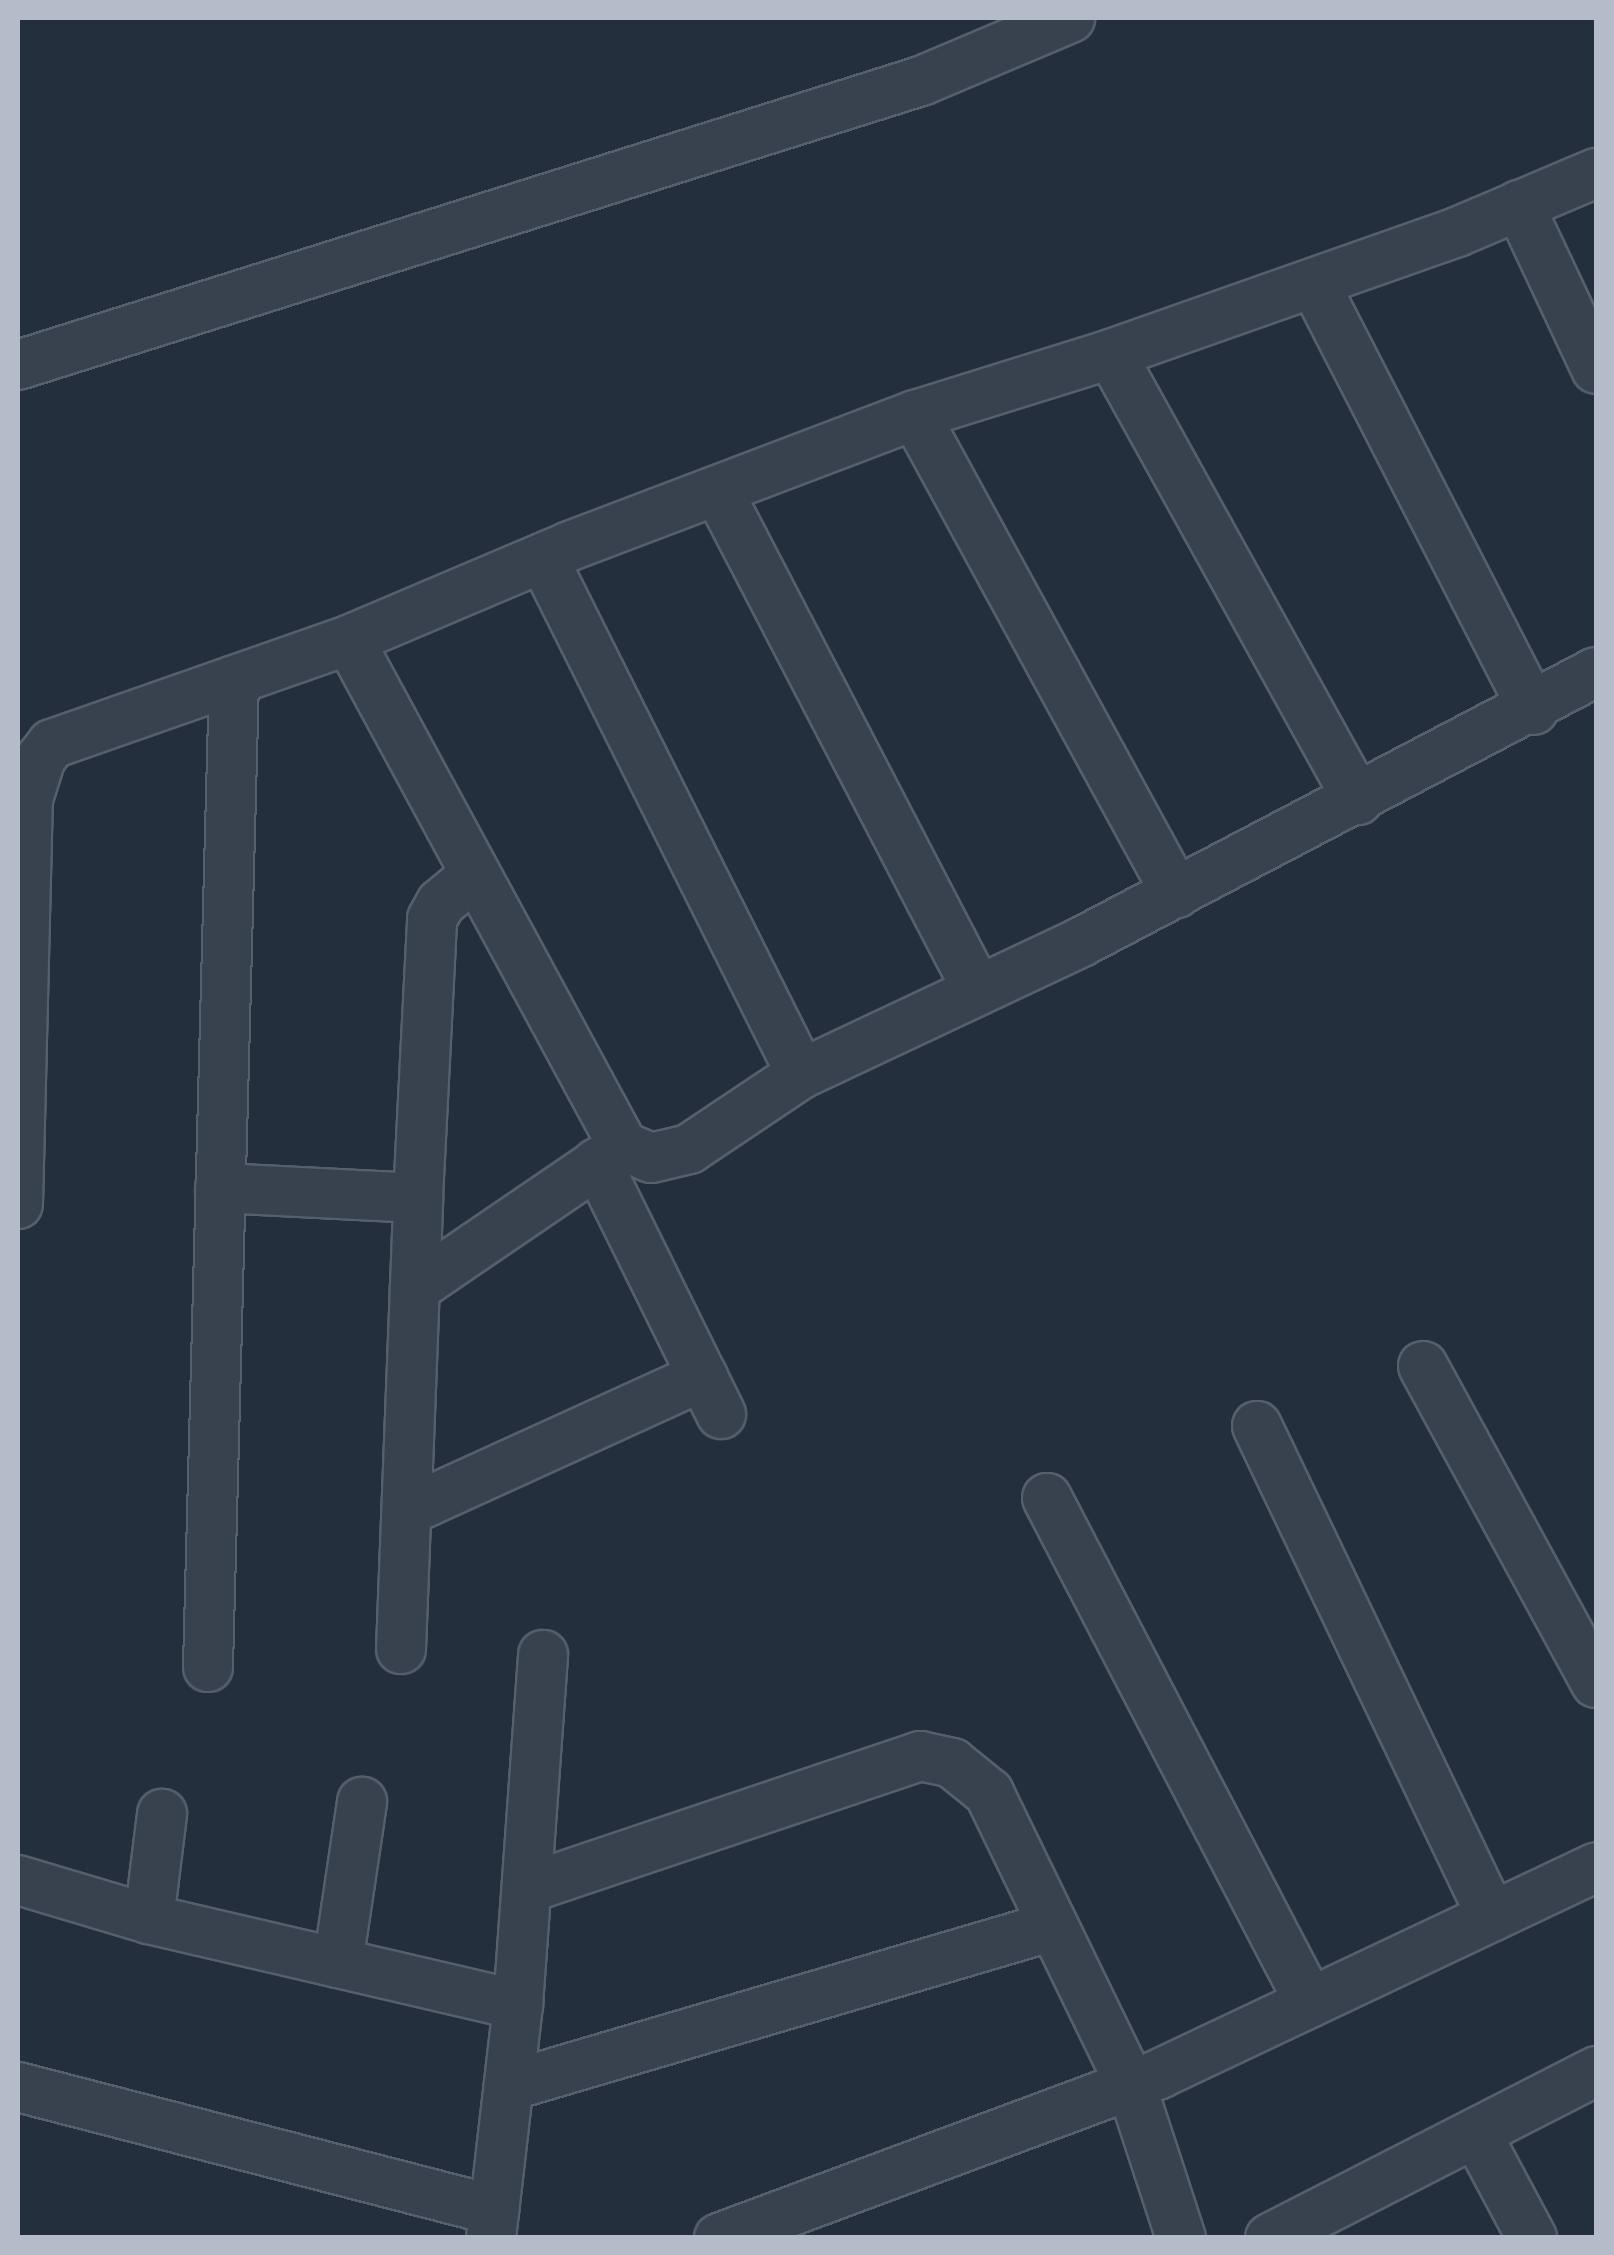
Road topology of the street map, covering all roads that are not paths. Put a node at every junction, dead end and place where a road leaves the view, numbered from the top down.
1 (1070, 18) edge
2 (1596, 173) edge
3 (1519, 206) junction
4 (1314, 282) junction
5 (1111, 354) junction
6 (18, 365) edge
7 (1596, 370) edge
8 (915, 416) junction
9 (719, 493) junction
10 (543, 558) junction
11 (349, 640) junction
12 (1596, 672) edge
13 (234, 680) junction
14 (1533, 710) junction
15 (1358, 800) junction
16 (476, 875) junction
17 (1176, 893) junction
18 (978, 991) junction
19 (801, 1074) junction
20 (610, 1155) junction
21 (220, 1188) junction
22 (418, 1198) junction
23 (18, 1204) edge
24 (415, 1288) junction
25 (1423, 1366) dead end
26 (1256, 1426) dead end
27 (1047, 1498) dead end
28 (407, 1511) junction
29 (401, 1650) dead end
30 (543, 1655) dead end
31 (208, 1667) dead end
32 (1596, 1683) edge
33 (362, 1802) dead end
34 (162, 1814) dead end
35 (1596, 1867) edge
36 (18, 1880) edge
37 (528, 1888) junction
38 (1492, 1917) junction
39 (149, 1919) junction
40 (1053, 1926) junction
41 (338, 1963) junction
42 (1310, 2003) junction
43 (518, 2005) junction
44 (1596, 2071) edge
45 (1131, 2085) junction
46 (509, 2086) junction
47 (18, 2087) edge
48 (1476, 2133) junction
49 (493, 2224) edge
50 (1293, 2233) edge
51 (719, 2238) edge
52 (1181, 2238) edge
53 (1532, 2238) edge

1 - 6 street
2 - 3 street
3 - 4 street
3 - 7 street
4 - 5 street
4 - 14 street
5 - 8 street
5 - 15 street
8 - 9 street
8 - 17 street
9 - 10 street
9 - 18 street
10 - 11 street
10 - 19 street
11 - 13 street
11 - 16 street
12 - 14 street
13 - 21 street
13 - 23 street
14 - 15 street
15 - 17 street
16 - 20 street
16 - 22 street
17 - 18 street
18 - 19 street
19 - 20 street
20 - 24 street
20 - 28 street
21 - 22 street
21 - 31 street
22 - 24 street
24 - 28 street
25 - 32 street
26 - 38 street
27 - 42 street
28 - 29 street
30 - 37 street
33 - 41 street
34 - 39 street
35 - 38 street
36 - 39 street
37 - 40 street
37 - 43 street
38 - 42 street
39 - 41 street
40 - 45 street
40 - 46 street
41 - 43 street
42 - 45 street
43 - 46 street
44 - 48 street
45 - 51 street
45 - 52 street
46 - 49 street
47 - 49 street
48 - 50 street
48 - 53 street

